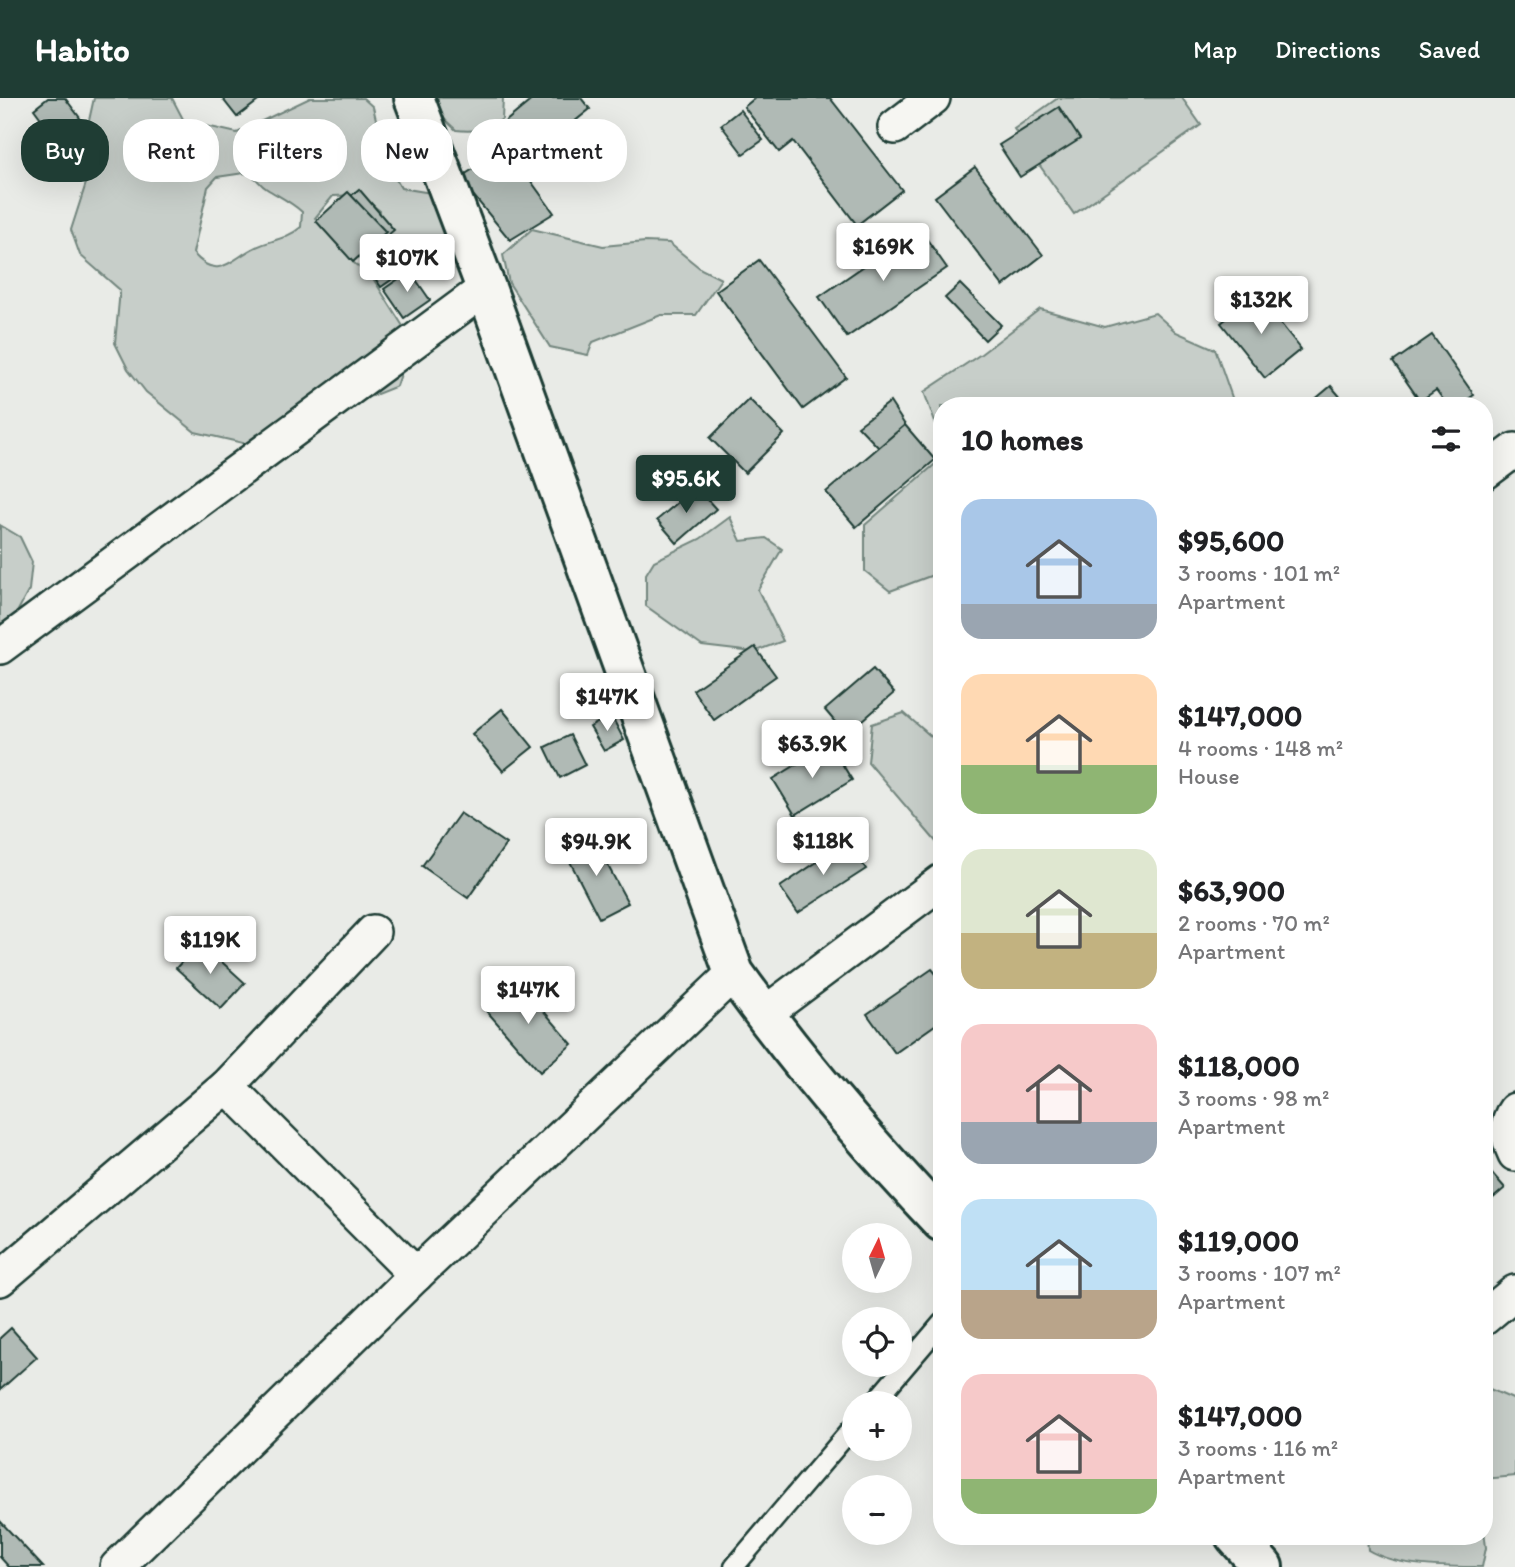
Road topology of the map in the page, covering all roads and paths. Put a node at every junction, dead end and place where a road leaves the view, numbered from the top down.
1 (414, 98) edge
2 (933, 98) edge
3 (895, 127) dead end
4 (486, 288) junction
5 (1515, 450) edge
6 (1493, 466) edge
7 (0, 647) edge
8 (933, 888) edge
9 (373, 932) dead end
10 (734, 973) junction
11 (764, 1014) junction
12 (227, 1086) junction
13 (1515, 1110) edge
14 (1515, 1154) edge
15 (933, 1213) edge
16 (416, 1275) junction
17 (0, 1279) edge
18 (1515, 1292) edge
19 (1493, 1310) edge
20 (933, 1333) edge
21 (884, 1391) edge
22 (842, 1440) edge
23 (1243, 1545) edge
24 (117, 1567) edge
25 (734, 1567) edge
26 (1263, 1567) edge

1 - 4 street
2 - 3 street
4 - 7 street
4 - 10 street
5 - 6 street
8 - 11 street
9 - 12 street
10 - 11 street
10 - 16 street
11 - 15 street
12 - 16 street
12 - 17 street
13 - 14 street
16 - 24 street
18 - 19 street
20 - 21 lane
22 - 25 lane
23 - 26 street

